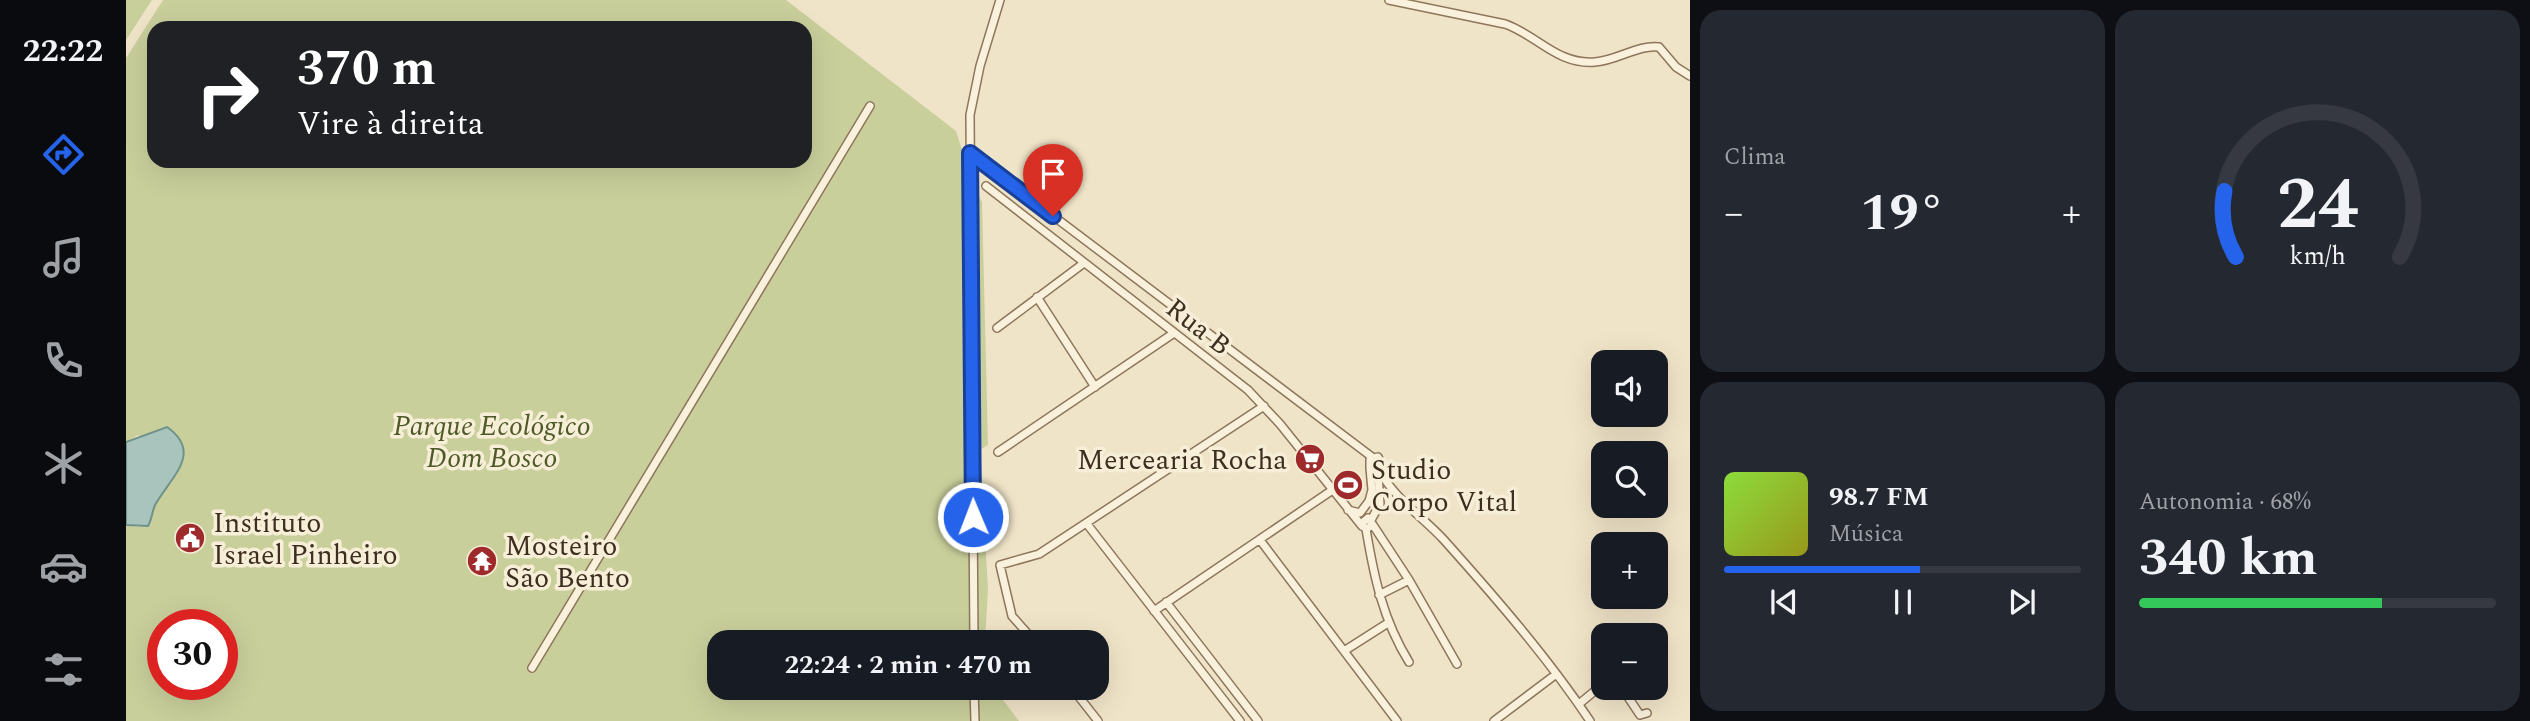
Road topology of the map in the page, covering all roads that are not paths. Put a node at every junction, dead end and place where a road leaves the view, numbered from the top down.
1 (1000, 0) edge
2 (1389, 0) edge
3 (1690, 76) edge
4 (870, 106) dead end
5 (970, 153) junction
6 (986, 187) dead end
7 (1084, 263) junction
8 (1037, 297) junction
9 (997, 328) dead end
10 (1174, 333) junction
11 (1095, 387) junction
12 (1264, 406) junction
13 (998, 452) dead end
14 (1377, 468) junction
15 (1331, 491) junction
16 (1348, 510) junction
17 (1362, 510) junction
18 (1368, 523) junction
19 (1087, 524) junction
20 (1260, 540) junction
21 (1409, 580) junction
22 (1379, 595) junction
23 (1166, 603) junction
24 (1154, 611) junction
25 (1388, 623) junction
26 (974, 630) edge
27 (1024, 630) edge
28 (1344, 651) junction
29 (1409, 662) dead end
30 (1457, 664) dead end
31 (532, 668) dead end
32 (1555, 675) junction
33 (1591, 694) edge
34 (974, 700) edge
35 (1081, 700) edge
36 (1630, 700) edge
37 (1578, 704) junction
38 (1647, 713) dead end
39 (975, 721) edge
40 (1098, 721) edge
41 (1240, 721) edge
42 (1258, 721) edge
43 (1397, 721) edge
44 (1494, 721) edge
45 (1590, 721) edge

1 - 5 street
2 - 3 street
4 - 31 street
5 - 14 street
5 - 26 street
6 - 7 street, Rua B
7 - 8 street
7 - 10 street, Rua B
8 - 9 street
8 - 11 street
10 - 11 street
10 - 12 street, Rua B
11 - 13 street
12 - 15 street, Rua B
12 - 19 street
14 - 17 street
14 - 18 street
14 - 32 street
15 - 16 street, Rua B
15 - 20 street
16 - 17 street
16 - 18 street, Rua B
17 - 18 street
17 - 18 street
18 - 21 street
18 - 22 street
19 - 24 street
19 - 27 street
20 - 23 street
20 - 28 street
21 - 22 street
21 - 30 street
22 - 25 street
23 - 24 street
23 - 42 street
24 - 41 street
25 - 28 street
25 - 29 street
28 - 43 street
32 - 37 street
32 - 44 street
33 - 37 street
34 - 39 street
35 - 40 street
36 - 38 street
37 - 45 street

